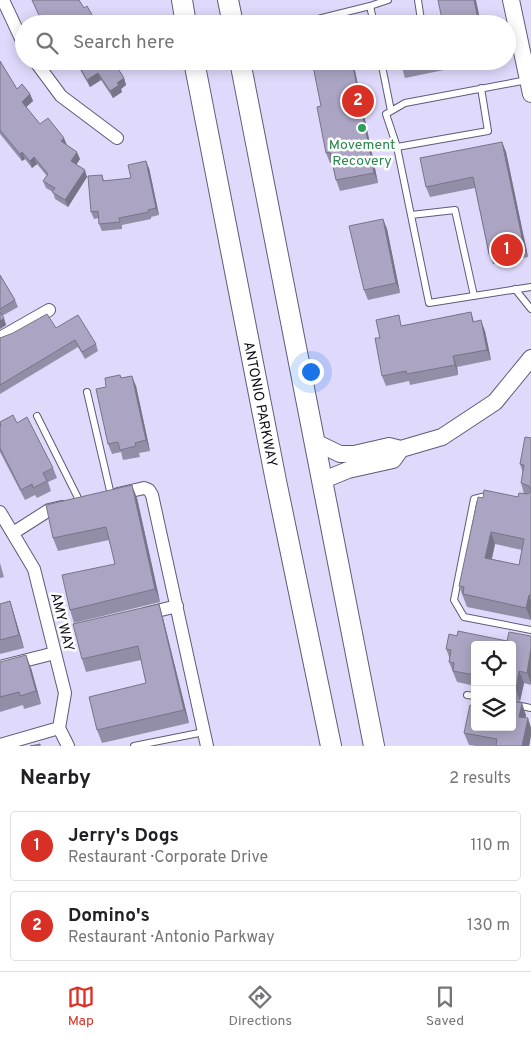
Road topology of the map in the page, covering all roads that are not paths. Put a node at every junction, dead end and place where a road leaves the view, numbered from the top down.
1 (3, 0) edge
2 (182, 0) edge
3 (228, 0) edge
4 (388, 0) edge
5 (418, 0) edge
6 (511, 0) edge
7 (370, 6) junction
8 (184, 15) edge
9 (231, 15) edge
10 (334, 15) edge
11 (372, 15) edge
12 (421, 15) edge
13 (514, 15) edge
14 (516, 23) edge
15 (15, 26) edge
16 (42, 70) edge
17 (196, 70) edge
18 (242, 70) edge
19 (383, 70) edge
20 (530, 86) edge
21 (481, 88) junction
22 (391, 111) junction
23 (117, 138) dead end
24 (397, 147) junction
25 (410, 215) junction
26 (531, 287) edge
27 (516, 288) junction
28 (474, 296) junction
29 (531, 309) edge
30 (49, 310) dead end
31 (0, 338) edge
32 (531, 358) edge
33 (87, 392) dead end
34 (37, 416) dead end
35 (313, 441) junction
36 (401, 450) junction
37 (321, 481) junction
38 (111, 495) junction
39 (497, 496) edge
40 (80, 502) junction
41 (0, 512) edge
42 (8, 530) edge
43 (177, 606) junction
44 (128, 617) edge
45 (531, 630) edge
46 (55, 652) junction
47 (0, 667) edge
48 (516, 705) edge
49 (531, 708) edge
50 (59, 728) junction
51 (204, 732) junction
52 (0, 745) edge
53 (68, 746) edge
54 (134, 746) edge
55 (207, 746) edge
56 (331, 746) edge
57 (374, 746) edge

1 - 15 street
2 - 8 main road
3 - 9 main road
4 - 7 lane
5 - 12 lane
6 - 13 street
7 - 10 lane
7 - 11 lane
14 - 20 street
16 - 23 street
17 - 56 main road, ANTONIO PARKWAY
18 - 35 main road
19 - 22 lane
20 - 21 lane
21 - 22 lane
21 - 24 lane
22 - 24 lane
24 - 25 lane
25 - 28 lane
25 - 28 lane
26 - 27 lane
27 - 28 lane
27 - 29 lane
30 - 31 street
32 - 36 street
33 - 38 lane
34 - 40 lane
35 - 36 street
35 - 37 main road
36 - 37 street
37 - 57 main road
38 - 40 street
38 - 43 street
39 - 45 lane
40 - 42 street
41 - 42 street, AMY WAY
42 - 46 street, AMY WAY
43 - 44 street
43 - 51 street
46 - 47 street
46 - 50 street, AMY WAY
48 - 49 lane
50 - 52 street
50 - 53 street
51 - 54 lane
51 - 55 street

